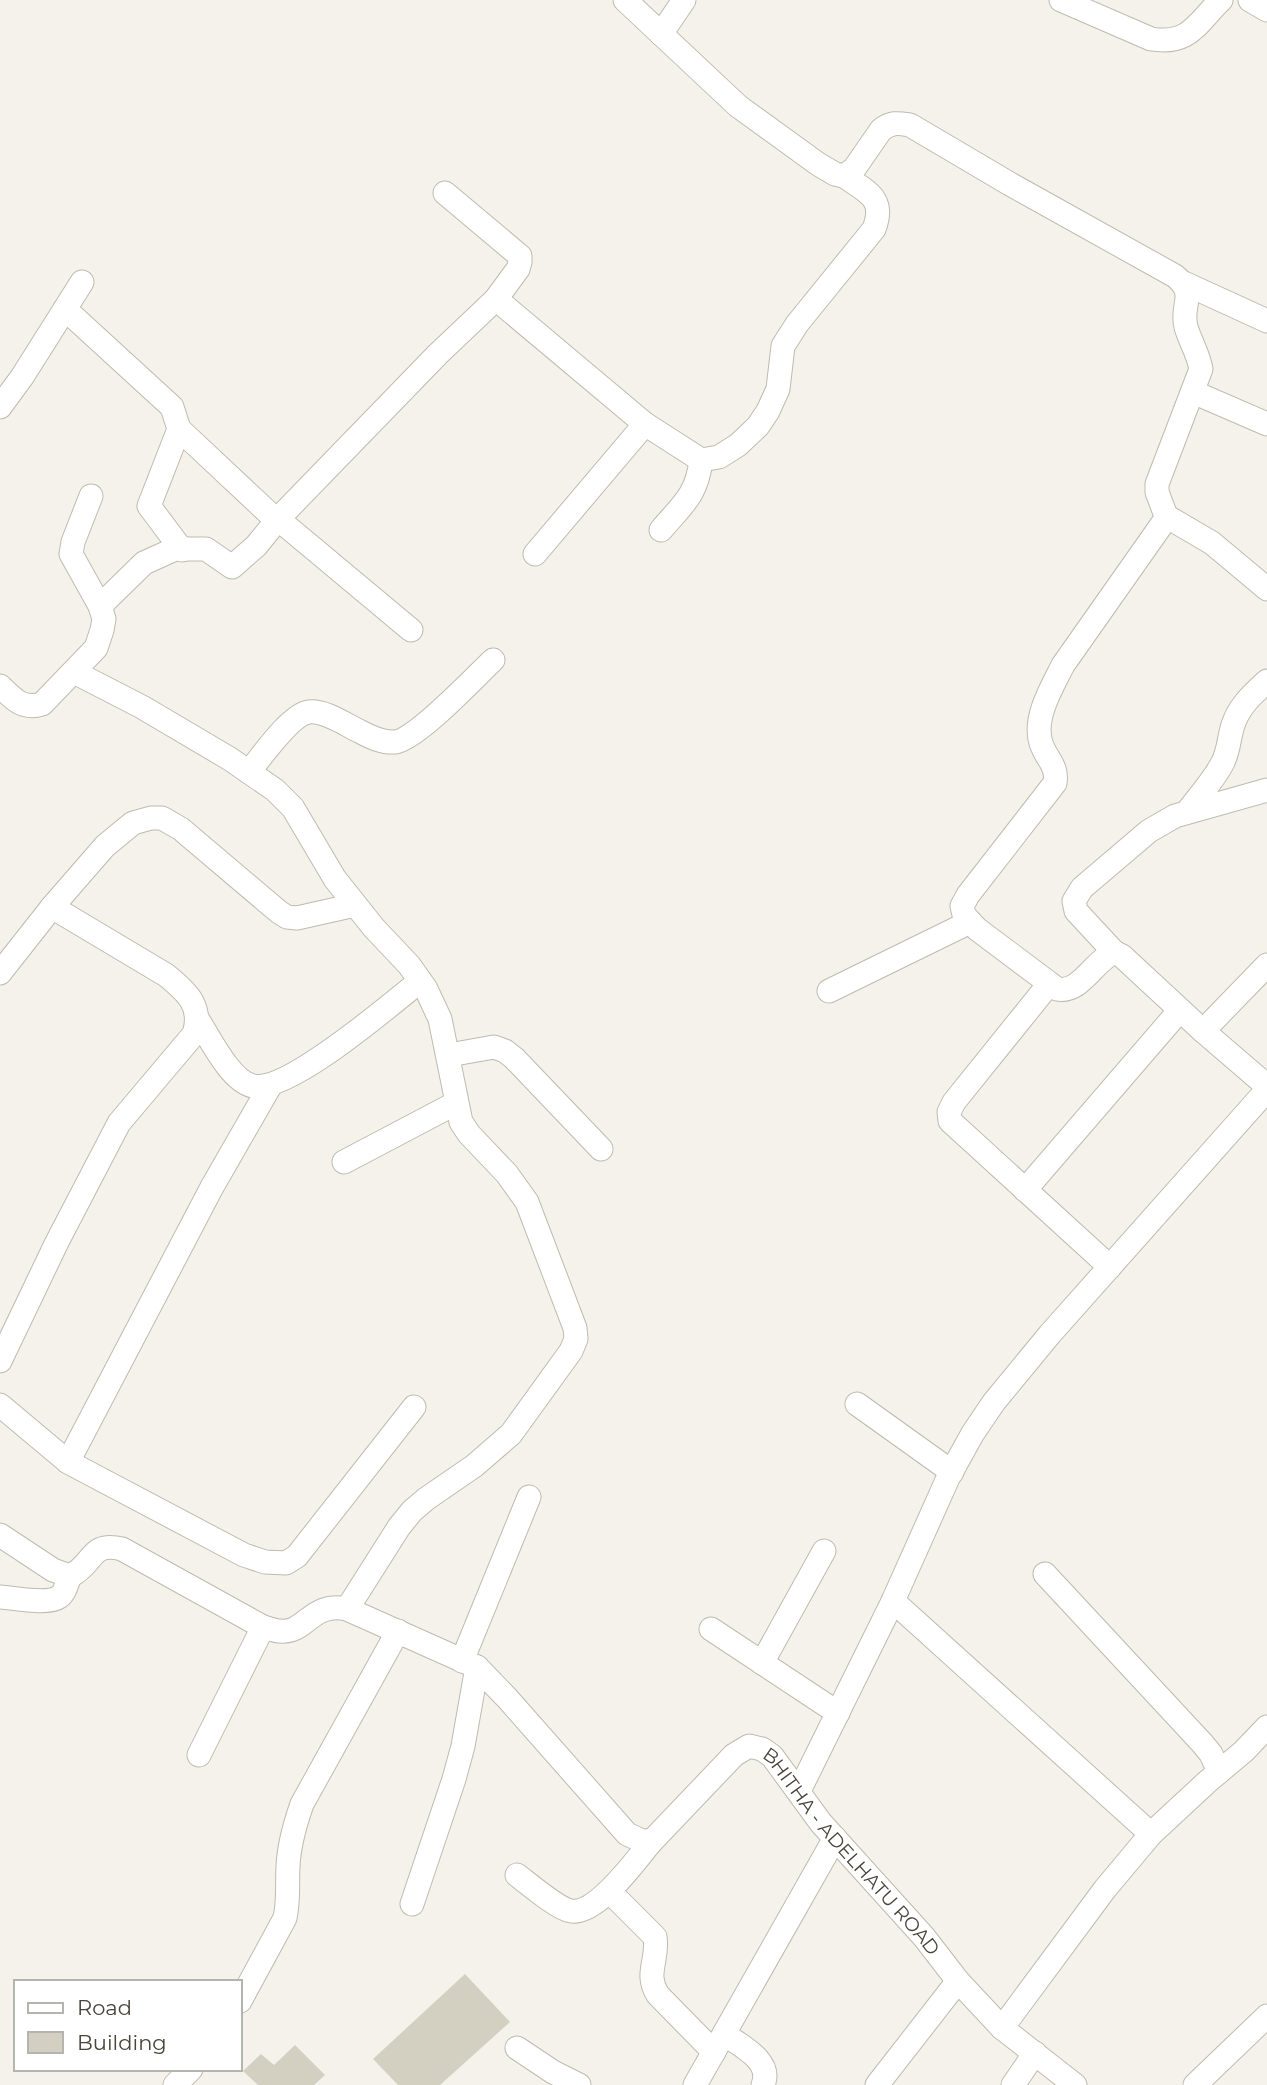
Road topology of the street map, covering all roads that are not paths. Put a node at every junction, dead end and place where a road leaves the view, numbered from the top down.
1 (625, 0) edge
2 (684, 0) edge
3 (1061, 0) edge
4 (1221, 0) edge
5 (1251, 0) edge
6 (1267, 10) edge
7 (661, 34) junction
8 (844, 176) junction
9 (445, 193) dead end
10 (82, 282) dead end
11 (1184, 283) junction
12 (496, 299) junction
13 (65, 309) junction
14 (1267, 321) edge
15 (1193, 393) junction
16 (0, 407) edge
17 (645, 424) junction
18 (1267, 424) edge
19 (178, 429) junction
20 (701, 460) junction
21 (92, 496) dead end
22 (1162, 505) junction
23 (278, 519) junction
24 (661, 530) dead end
25 (182, 550) junction
26 (535, 554) dead end
27 (1267, 589) edge
28 (100, 606) junction
29 (411, 630) dead end
30 (493, 660) dead end
31 (74, 672) junction
32 (1267, 681) edge
33 (0, 686) edge
34 (249, 772) junction
35 (1267, 790) edge
36 (1187, 812) junction
37 (355, 905) junction
38 (52, 907) junction
39 (970, 922) junction
40 (1114, 951) junction
41 (1267, 965) edge
42 (0, 973) edge
43 (421, 981) junction
44 (1049, 984) junction
45 (829, 991) dead end
46 (1180, 1010) junction
47 (198, 1020) junction
48 (1203, 1031) junction
49 (449, 1055) junction
50 (270, 1086) junction
51 (1267, 1088) edge
52 (456, 1103) junction
53 (601, 1149) dead end
54 (344, 1162) dead end
55 (1025, 1190) junction
56 (1110, 1267) junction
57 (0, 1361) edge
58 (857, 1404) dead end
59 (0, 1405) edge
60 (414, 1407) dead end
61 (68, 1462) junction
62 (952, 1472) junction
63 (529, 1497) dead end
64 (0, 1535) edge
65 (824, 1551) dead end
66 (1045, 1574) dead end
67 (70, 1576) junction
68 (0, 1597) edge
69 (893, 1601) junction
70 (347, 1609) junction
71 (263, 1627) junction
72 (711, 1629) dead end
73 (398, 1631) junction
74 (762, 1663) junction
75 (470, 1664) junction
76 (838, 1713) junction
77 (1267, 1727) edge
78 (199, 1755) dead end
79 (1219, 1772) junction
80 (799, 1791) junction
81 (1151, 1834) junction
82 (835, 1838) junction
83 (651, 1842) junction
84 (517, 1875) dead end
85 (610, 1892) junction
86 (412, 1904) dead end
87 (958, 1981) junction
88 (242, 1997) edge
89 (1267, 2017) edge
90 (1002, 2028) junction
91 (719, 2043) junction
92 (517, 2048) dead end
93 (1035, 2053) junction
94 (189, 2071) edge
95 (175, 2085) edge
96 (579, 2085) edge
97 (695, 2085) edge
98 (764, 2085) edge
99 (877, 2085) edge
100 (1013, 2085) edge
101 (1075, 2085) edge
102 (1195, 2085) edge

1 - 7 street
2 - 7 street
3 - 4 street
5 - 6 street
7 - 8 street
8 - 11 street
8 - 20 street
9 - 12 street
10 - 13 street
11 - 14 street
11 - 15 street
12 - 17 street
12 - 23 street
13 - 16 street
13 - 19 street
15 - 18 street
15 - 22 street
17 - 20 street
17 - 26 street
19 - 23 street
19 - 25 street
20 - 24 street
21 - 28 street
22 - 27 street
22 - 39 street
23 - 25 street
23 - 29 street
25 - 28 street
28 - 31 street
30 - 34 street
31 - 33 street
31 - 34 street
32 - 36 street
34 - 37 street
35 - 36 street
36 - 40 street
37 - 38 street
37 - 43 street
38 - 42 street
38 - 47 street
39 - 44 street
39 - 45 street
40 - 44 street
40 - 46 street
41 - 48 street
43 - 49 street
43 - 50 street
44 - 55 street
46 - 48 street
46 - 55 street
47 - 50 street
47 - 57 street
48 - 51 street
49 - 52 street
49 - 53 street
50 - 61 street
51 - 56 street
52 - 54 street
52 - 70 street
55 - 56 street
56 - 62 street
58 - 62 street
59 - 61 street
60 - 61 street
62 - 69 street
63 - 75 street
64 - 67 street
65 - 74 street
66 - 79 street
67 - 68 street
67 - 71 street
69 - 76 street
69 - 81 street
70 - 71 street
70 - 73 street
71 - 78 street
72 - 74 street
73 - 75 street
73 - 88 street
74 - 76 street
75 - 83 street
75 - 86 street
76 - 80 street
77 - 79 street
79 - 81 street
80 - 82 street, BHITHA - ADELHATU ROAD
80 - 83 street, BHITHA - ADELHATU ROAD
81 - 90 street
82 - 87 street, BHITHA - ADELHATU ROAD
82 - 91 street
83 - 85 street
84 - 85 street
85 - 91 street
87 - 90 street, BHITHA - ADELHATU ROAD
87 - 99 street
89 - 102 street
90 - 93 street, BHITHA - ADELHATU ROAD
91 - 97 street
91 - 98 street
92 - 96 street
93 - 100 street
93 - 101 street, BHITHA - ADELHATU ROAD
94 - 95 street

